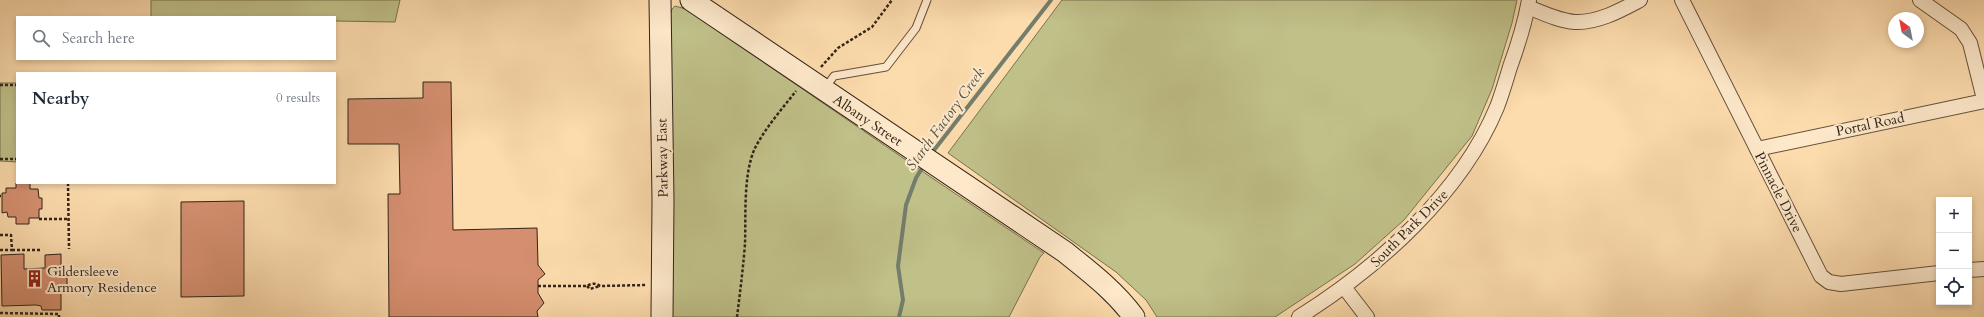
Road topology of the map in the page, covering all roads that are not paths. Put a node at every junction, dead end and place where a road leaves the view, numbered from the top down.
1 (660, 0) edge
2 (691, 0) edge
3 (927, 0) edge
4 (1640, 0) edge
5 (1682, 0) edge
6 (1920, 0) edge
7 (1528, 3) edge
8 (822, 81) junction
9 (1984, 100) edge
10 (1757, 149) junction
11 (1984, 269) edge
12 (1972, 270) edge
13 (1936, 273) edge
14 (1344, 287) junction
15 (662, 317) edge
16 (1134, 317) edge
17 (1298, 317) edge
18 (1367, 317) edge

1 - 15 street, Parkway East
2 - 8 street, Albany Street
3 - 8 lane
4 - 7 street
5 - 10 street, Pinnacle Drive
6 - 9 street
7 - 14 street, South Park Drive
8 - 16 street, Albany Street
9 - 10 street, Portal Road
10 - 13 street, Pinnacle Drive
11 - 12 street
14 - 17 street, South Park Drive
14 - 18 street

